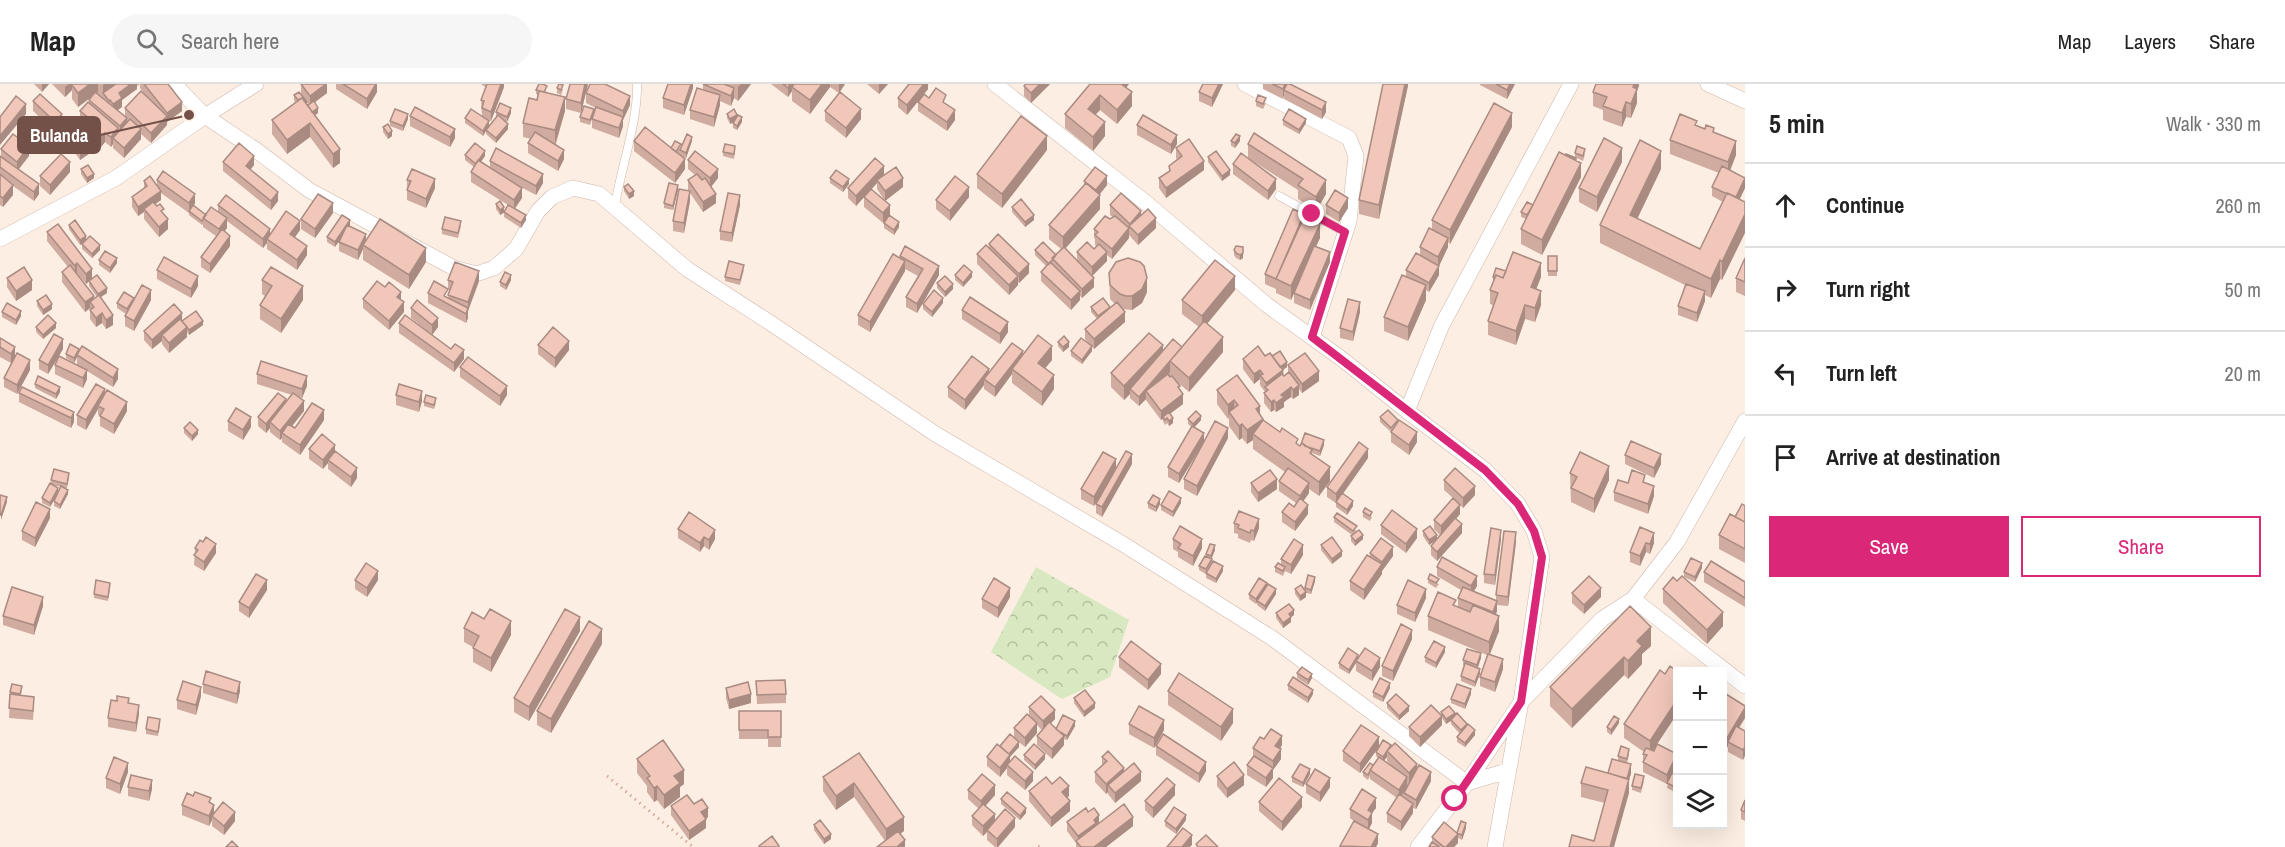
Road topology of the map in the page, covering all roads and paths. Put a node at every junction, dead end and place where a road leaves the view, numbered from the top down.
1 (174, 84) edge
2 (256, 84) edge
3 (637, 84) edge
4 (995, 84) edge
5 (1245, 84) edge
6 (1571, 84) edge
7 (1708, 84) edge
8 (1745, 100) edge
9 (205, 116) junction
10 (1279, 196) dead end
11 (615, 208) junction
12 (1345, 232) junction
13 (0, 239) edge
14 (1312, 337) junction
15 (1407, 411) junction
16 (1745, 420) edge
17 (1633, 599) junction
18 (1745, 686) edge
19 (1521, 702) junction
20 (1507, 771) junction
21 (607, 776) dead end
22 (1467, 783) junction
23 (693, 847) edge
24 (1418, 847) edge
25 (1495, 847) edge

1 - 9 street
2 - 9 street
3 - 11 lane
4 - 14 street
5 - 12 street
6 - 15 street
7 - 8 street
9 - 11 street
9 - 13 street
10 - 12 lane
11 - 22 street
12 - 14 street
14 - 15 street
15 - 19 street
16 - 17 street
17 - 18 street
17 - 19 street
19 - 20 street
19 - 22 street
20 - 22 street
20 - 25 street
21 - 23 path
22 - 24 street

